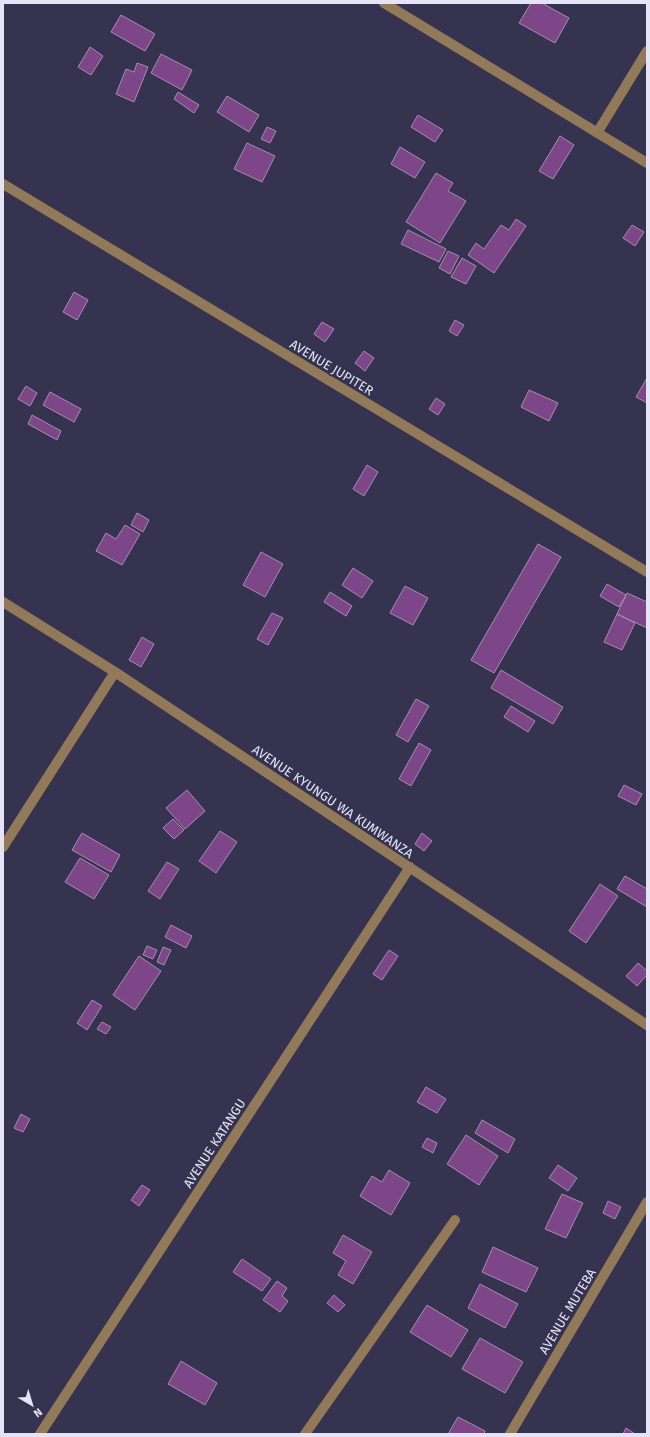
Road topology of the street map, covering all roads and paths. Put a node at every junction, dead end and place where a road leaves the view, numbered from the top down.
1 (384, 3) edge
2 (647, 51) edge
3 (597, 133) junction
4 (647, 163) edge
5 (3, 184) edge
6 (647, 572) edge
7 (3, 602) edge
8 (115, 672) junction
9 (3, 847) edge
10 (410, 867) junction
11 (647, 1025) edge
12 (647, 1202) edge
13 (455, 1220) dead end
14 (40, 1434) edge
15 (305, 1434) edge
16 (510, 1434) edge

1 - 3 street
2 - 3 street
3 - 4 street
5 - 6 street, AVENUE JUPITER
7 - 8 street, AVENUE KYUNGU WA KUMWANZA
8 - 9 street
8 - 10 street, AVENUE KYUNGU WA KUMWANZA
10 - 11 street, AVENUE KYUNGU WA KUMWANZA
10 - 14 street, AVENUE KATANGU
12 - 16 street, AVENUE MUTEBA
13 - 15 street

